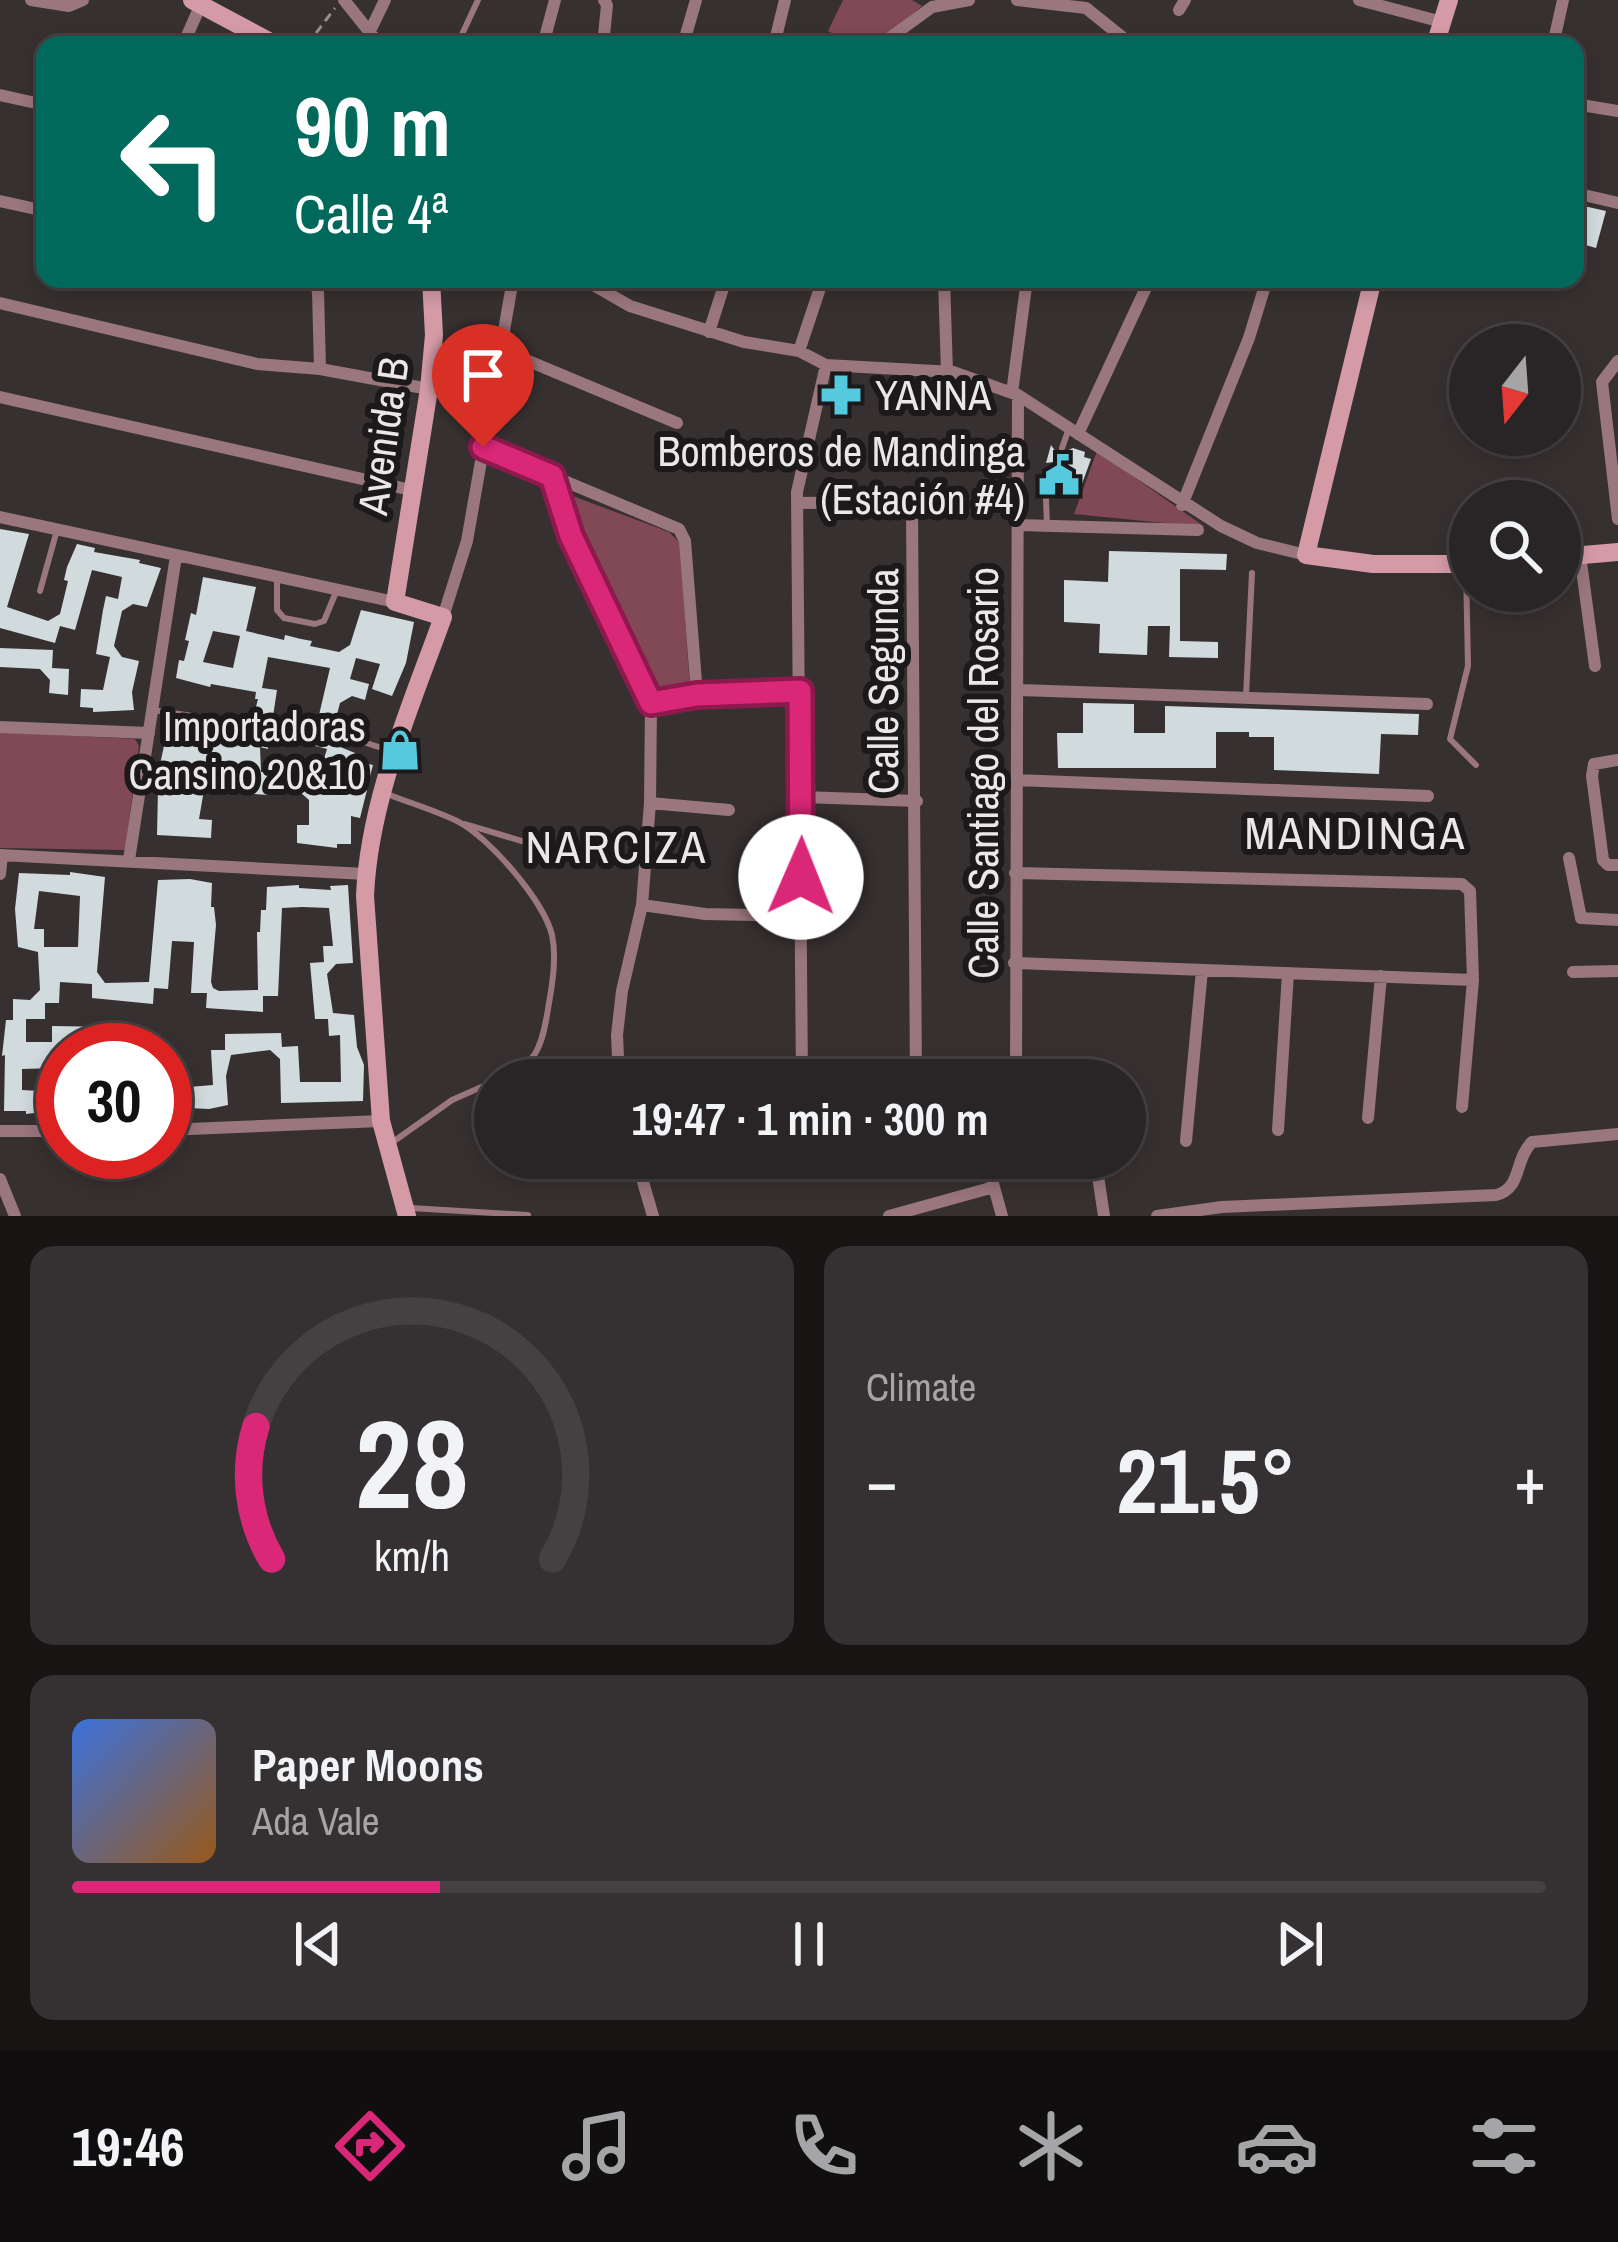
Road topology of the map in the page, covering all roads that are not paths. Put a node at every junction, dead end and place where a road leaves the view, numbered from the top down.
1 (31, 0) edge
2 (83, 0) edge
3 (342, 0) edge
4 (385, 0) edge
5 (478, 0) edge
6 (555, 0) edge
7 (697, 0) edge
8 (785, 0) edge
9 (968, 0) edge
10 (1017, 0) edge
11 (1359, 0) edge
12 (1449, 0) edge
13 (1563, 0) edge
14 (196, 2) edge
15 (606, 2) edge
16 (1087, 4) edge
17 (1442, 22) junction
18 (370, 31) junction
19 (186, 36) edge
20 (259, 36) edge
21 (374, 36) edge
22 (461, 36) edge
23 (545, 36) edge
24 (604, 36) edge
25 (686, 36) edge
26 (776, 36) edge
27 (892, 36) edge
28 (1122, 36) edge
29 (1438, 36) edge
30 (1555, 36) edge
31 (0, 95) edge
32 (36, 103) edge
33 (1584, 105) edge
34 (1618, 111) edge
35 (1584, 195) edge
36 (0, 201) edge
37 (1618, 203) edge
38 (36, 209) edge
39 (316, 288) edge
40 (431, 288) edge
41 (512, 288) edge
42 (599, 288) edge
43 (723, 288) edge
44 (820, 288) edge
45 (944, 288) edge
46 (1026, 288) edge
47 (1145, 288) edge
48 (1264, 288) edge
49 (1371, 288) edge
50 (0, 303) edge
51 (709, 332) junction
52 (502, 350) junction
53 (799, 351) junction
54 (1618, 362) edge
55 (826, 365) junction
56 (320, 369) junction
57 (947, 371) junction
58 (429, 389) junction
59 (1015, 394) junction
60 (0, 397) edge
61 (677, 423) dead end
62 (1073, 431) junction
63 (483, 447) junction
64 (1062, 448) dead end
65 (1057, 466) dead end
66 (552, 476) junction
67 (411, 490) junction
68 (797, 503) junction
69 (1182, 505) junction
70 (0, 518) edge
71 (1618, 519) edge
72 (1017, 526) junction
73 (1047, 526) junction
74 (57, 530) junction
75 (1198, 530) dead end
76 (1618, 552) edge
77 (1306, 555) junction
78 (1581, 555) edge
79 (176, 556) junction
80 (1449, 564) edge
81 (1252, 572) dead end
82 (278, 578) junction
83 (336, 590) junction
84 (40, 591) dead end
85 (395, 602) junction
86 (1581, 604) edge
87 (1469, 612) edge
88 (443, 616) junction
89 (1595, 666) dead end
90 (1020, 689) junction
91 (800, 691) junction
92 (697, 695) junction
93 (1246, 696) junction
94 (651, 703) junction
95 (1427, 704) dead end
96 (153, 710) junction
97 (225, 721) dead end
98 (0, 727) edge
99 (149, 733) junction
100 (348, 737) dead end
101 (395, 752) junction
102 (1618, 760) edge
103 (1476, 765) dead end
104 (1015, 780) junction
105 (383, 792) junction
106 (1428, 796) dead end
107 (802, 797) junction
108 (916, 801) junction
109 (650, 803) junction
110 (729, 810) dead end
111 (461, 823) junction
112 (565, 854) dead end
113 (1, 855) edge
114 (1569, 858) dead end
115 (129, 860) junction
116 (1618, 865) edge
117 (1015, 873) junction
118 (0, 874) edge
119 (366, 874) junction
120 (642, 905) junction
121 (800, 916) junction
122 (1618, 920) edge
123 (1014, 963) junction
124 (1202, 970) junction
125 (1618, 971) edge
126 (1574, 972) dead end
127 (1288, 973) junction
128 (1381, 976) junction
129 (1473, 980) junction
130 (534, 1059) edge
131 (618, 1059) edge
132 (802, 1059) edge
133 (916, 1059) edge
134 (1016, 1059) edge
135 (474, 1091) edge
136 (1462, 1108) dead end
137 (1368, 1118) dead end
138 (381, 1121) junction
139 (192, 1129) edge
140 (1278, 1130) dead end
141 (0, 1131) edge
142 (36, 1131) edge
143 (1618, 1134) edge
144 (1186, 1141) dead end
145 (387, 1146) junction
146 (0, 1179) edge
147 (642, 1179) edge
148 (992, 1179) edge
149 (1098, 1179) edge
150 (994, 1187) junction
151 (8, 1208) edge
152 (405, 1212) edge
153 (527, 1215) edge
154 (653, 1216) edge
155 (889, 1216) edge
156 (1002, 1216) edge
157 (1104, 1216) edge
158 (1157, 1216) edge

1 - 2 street
3 - 18 street
4 - 18 street
5 - 22 lane
6 - 23 street
7 - 25 street
8 - 26 street
9 - 27 street
10 - 16 street
11 - 17 street
12 - 17 main road
13 - 30 street
14 - 19 street
14 - 20 main road
15 - 24 street
16 - 28 street
17 - 29 main road
18 - 21 street
31 - 32 street
33 - 34 street
35 - 37 street
36 - 38 street
39 - 56 street
40 - 58 main road, Avenida B
41 - 52 street
42 - 51 street
43 - 51 street
44 - 53 street
45 - 57 street
46 - 59 street, Calle Santiago del Rosario
47 - 62 street
48 - 69 street
49 - 77 main road
50 - 56 street
51 - 53 street
52 - 61 street
52 - 63 street
53 - 55 street
54 - 71 street
55 - 57 street
55 - 68 street
56 - 58 street
57 - 59 street
58 - 67 main road, Avenida B
59 - 62 street
59 - 72 street, Calle Santiago del Rosario
60 - 67 street
62 - 64 lane
62 - 69 street
63 - 66 street
63 - 88 street
65 - 73 lane
66 - 92 street
66 - 94 street
67 - 85 main road, Avenida B
68 - 91 street
68 - 108 street, Calle Segunda
69 - 77 street
70 - 74 street
72 - 73 street
72 - 90 street, Calle Santiago del Rosario
73 - 75 street
74 - 79 street
74 - 84 lane
76 - 78 main road
77 - 80 main road
79 - 82 street
79 - 96 street
81 - 93 lane
82 - 83 street
82 - 83 lane
83 - 85 street
85 - 88 main road
86 - 89 street
87 - 103 lane
88 - 101 main road
90 - 93 street
90 - 104 street, Calle Santiago del Rosario
91 - 92 street
91 - 107 street
92 - 94 street
93 - 95 street
94 - 109 street
96 - 97 lane
96 - 99 street
98 - 99 street
99 - 115 street
100 - 101 lane
101 - 105 main road
102 - 116 street
104 - 106 street
104 - 117 street, Calle Santiago del Rosario
105 - 111 lane
105 - 119 main road
107 - 108 street
107 - 121 street
108 - 133 street, Calle Segunda
109 - 110 street
109 - 120 street
111 - 112 lane
111 - 130 lane
113 - 115 street
113 - 118 street
114 - 122 street
115 - 119 street
117 - 123 street, Calle Santiago del Rosario
117 - 129 street
119 - 138 main road
120 - 121 street
120 - 131 street
121 - 132 street
123 - 124 street
123 - 134 street, Calle Santiago del Rosario
124 - 127 street
124 - 144 street
125 - 126 street
127 - 128 street
127 - 140 street
128 - 129 street
128 - 137 street
129 - 136 street
135 - 145 lane
138 - 139 street
138 - 145 main road
141 - 142 street
143 - 158 street
145 - 152 main road
146 - 151 street
147 - 154 street
148 - 150 street
149 - 157 street
150 - 155 street
150 - 156 street
152 - 153 lane

